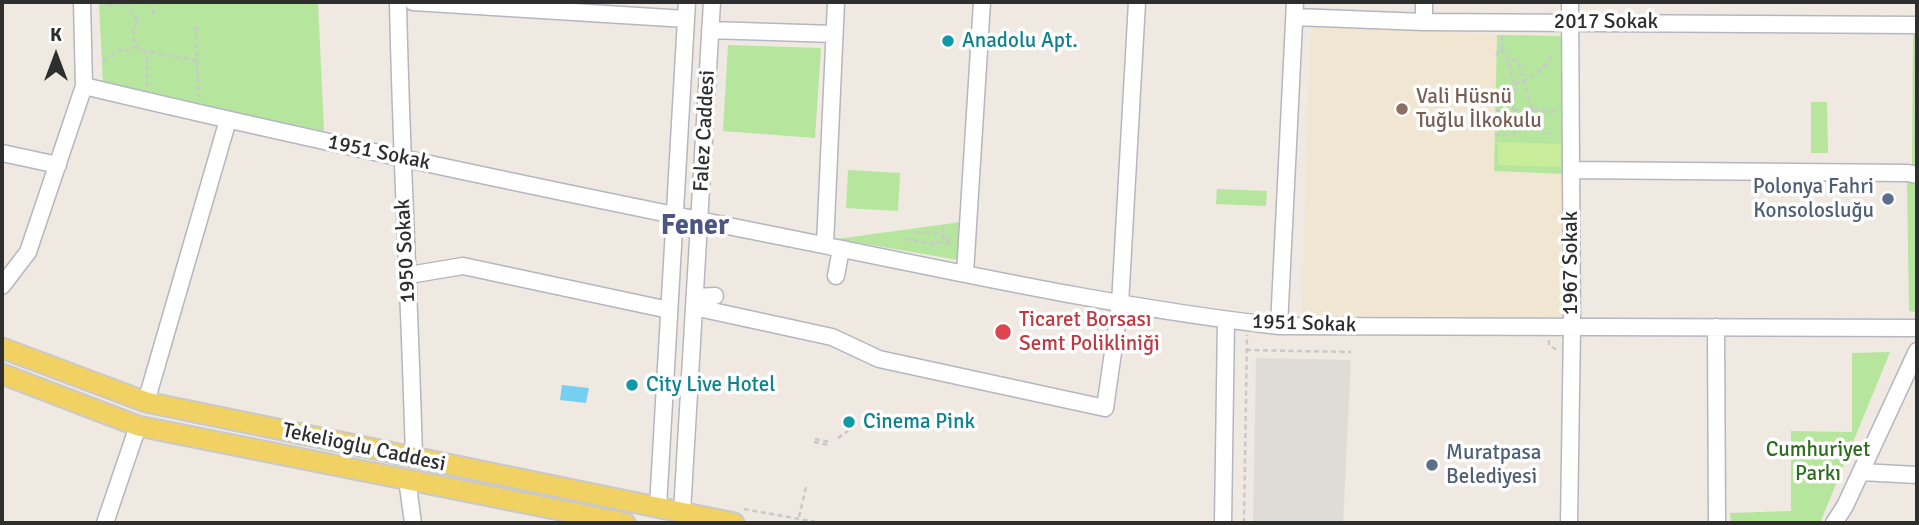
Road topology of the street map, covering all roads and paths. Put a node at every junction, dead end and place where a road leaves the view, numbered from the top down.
1 (82, 2) edge
2 (124, 2) edge
3 (149, 2) edge
4 (398, 2) edge
5 (413, 2) edge
6 (687, 2) edge
7 (712, 2) edge
8 (836, 2) edge
9 (982, 2) edge
10 (1137, 2) edge
11 (1424, 2) edge
12 (1570, 2) edge
13 (99, 3) edge
14 (1295, 9) edge
15 (153, 15) dead end
16 (686, 19) junction
17 (1570, 21) junction
18 (1424, 22) junction
19 (1917, 25) edge
20 (196, 26) dead end
21 (710, 30) junction
22 (834, 34) junction
23 (1502, 34) dead end
24 (134, 46) junction
25 (1560, 46) dead end
26 (1502, 49) junction
27 (147, 52) junction
28 (1496, 55) dead end
29 (1508, 60) junction
30 (103, 61) dead end
31 (198, 61) junction
32 (1525, 82) junction
33 (1514, 83) junction
34 (84, 86) junction
35 (147, 93) dead end
36 (198, 105) dead end
37 (1559, 107) dead end
38 (1513, 110) junction
39 (1532, 110) junction
40 (1496, 111) dead end
41 (228, 120) junction
42 (1531, 124) junction
43 (1495, 135) dead end
44 (1562, 141) dead end
45 (2, 153) edge
46 (401, 158) junction
47 (58, 166) junction
48 (1571, 170) junction
49 (1917, 175) edge
50 (674, 217) junction
51 (699, 220) junction
52 (944, 227) dead end
53 (916, 232) dead end
54 (936, 234) junction
55 (943, 234) junction
56 (905, 239) dead end
57 (935, 242) junction
58 (952, 244) junction
59 (960, 245) dead end
60 (833, 247) junction
61 (965, 273) junction
62 (409, 275) junction
63 (836, 276) dead end
64 (2, 286) edge
65 (715, 296) dead end
66 (695, 302) junction
67 (1120, 304) junction
68 (669, 310) junction
69 (1226, 320) junction
70 (1279, 326) junction
71 (1572, 327) junction
72 (1716, 327) junction
73 (1247, 328) dead end
74 (1917, 328) edge
75 (2, 348) edge
76 (1246, 350) junction
77 (1917, 351) edge
78 (1350, 352) dead end
79 (2, 374) edge
80 (146, 402) junction
81 (138, 426) junction
82 (848, 431) dead end
83 (838, 438) dead end
84 (815, 440) dead end
85 (830, 443) dead end
86 (414, 458) junction
87 (1861, 472) junction
88 (1917, 475) edge
89 (407, 479) junction
90 (806, 486) dead end
91 (1846, 506) junction
92 (658, 507) junction
93 (682, 512) junction
94 (105, 523) edge
95 (413, 523) edge
96 (625, 523) edge
97 (734, 523) edge
98 (821, 523) edge
99 (1223, 523) edge
100 (1244, 523) edge
101 (1569, 523) edge
102 (1717, 523) edge
103 (1834, 523) edge
104 (1842, 523) edge

1 - 34 street
2 - 13 path
2 - 24 path
3 - 15 path
4 - 46 street, 1950 Sokak
5 - 16 street
6 - 16 street, Falez Caddesi
7 - 21 street, Falez Caddesi
8 - 22 street
9 - 61 street
10 - 67 street
11 - 18 street
12 - 17 street, 1967 Sokak
14 - 18 street, 2017 Sokak
14 - 70 street
16 - 50 street, Falez Caddesi
17 - 18 street, 2017 Sokak
17 - 19 street, 2017 Sokak
17 - 48 street, 1967 Sokak
20 - 31 path
21 - 22 street
21 - 51 street, Falez Caddesi
22 - 60 street
23 - 26 path
24 - 27 path
24 - 30 path
25 - 32 path
26 - 28 path
26 - 29 path
27 - 31 path
27 - 35 path
29 - 32 path
29 - 33 path
31 - 36 path
32 - 33 path
32 - 39 path
33 - 38 path
34 - 41 street, 1951 Sokak
34 - 47 street
37 - 39 path
38 - 39 path
38 - 40 path
39 - 42 path
41 - 46 street, 1951 Sokak
41 - 80 street
42 - 43 path
42 - 44 path
45 - 47 street
46 - 50 street, 1951 Sokak
46 - 62 street, 1950 Sokak
47 - 64 street
48 - 49 street
48 - 71 street, 1967 Sokak
50 - 51 street, 1951 Sokak
50 - 68 street, Falez Caddesi
51 - 60 street, 1951 Sokak
51 - 66 street, Falez Caddesi
52 - 55 path
53 - 54 path
54 - 55 path
54 - 57 path
55 - 58 path
56 - 57 path
57 - 58 path
58 - 59 path
60 - 61 street, 1951 Sokak
60 - 63 street
61 - 67 street, 1951 Sokak
62 - 68 street
62 - 86 street, 1950 Sokak
65 - 66 street
66 - 67 street
66 - 93 street, Falez Caddesi
67 - 69 street, 1951 Sokak
68 - 92 street, Falez Caddesi
69 - 70 street, 1951 Sokak
69 - 99 street
70 - 71 street, 1951 Sokak
71 - 72 street, 1951 Sokak
71 - 101 street, 1967 Sokak
72 - 74 street, 1951 Sokak
72 - 102 street
73 - 76 path
75 - 80 main road, Tekelioglu Caddesi
76 - 78 path
76 - 100 path
77 - 87 street
79 - 81 main road, Tekelioglu Caddesi
80 - 86 main road, Tekelioglu Caddesi
81 - 89 main road, Tekelioglu Caddesi
81 - 94 street
82 - 83 path
84 - 85 path
86 - 92 main road, Tekelioglu Caddesi
87 - 88 street
87 - 91 street
89 - 95 street
89 - 96 main road, Tekelioglu Caddesi
90 - 98 path
91 - 103 street
91 - 104 street
92 - 93 main road, Tekelioglu Caddesi
93 - 97 main road, Tekelioglu Caddesi

